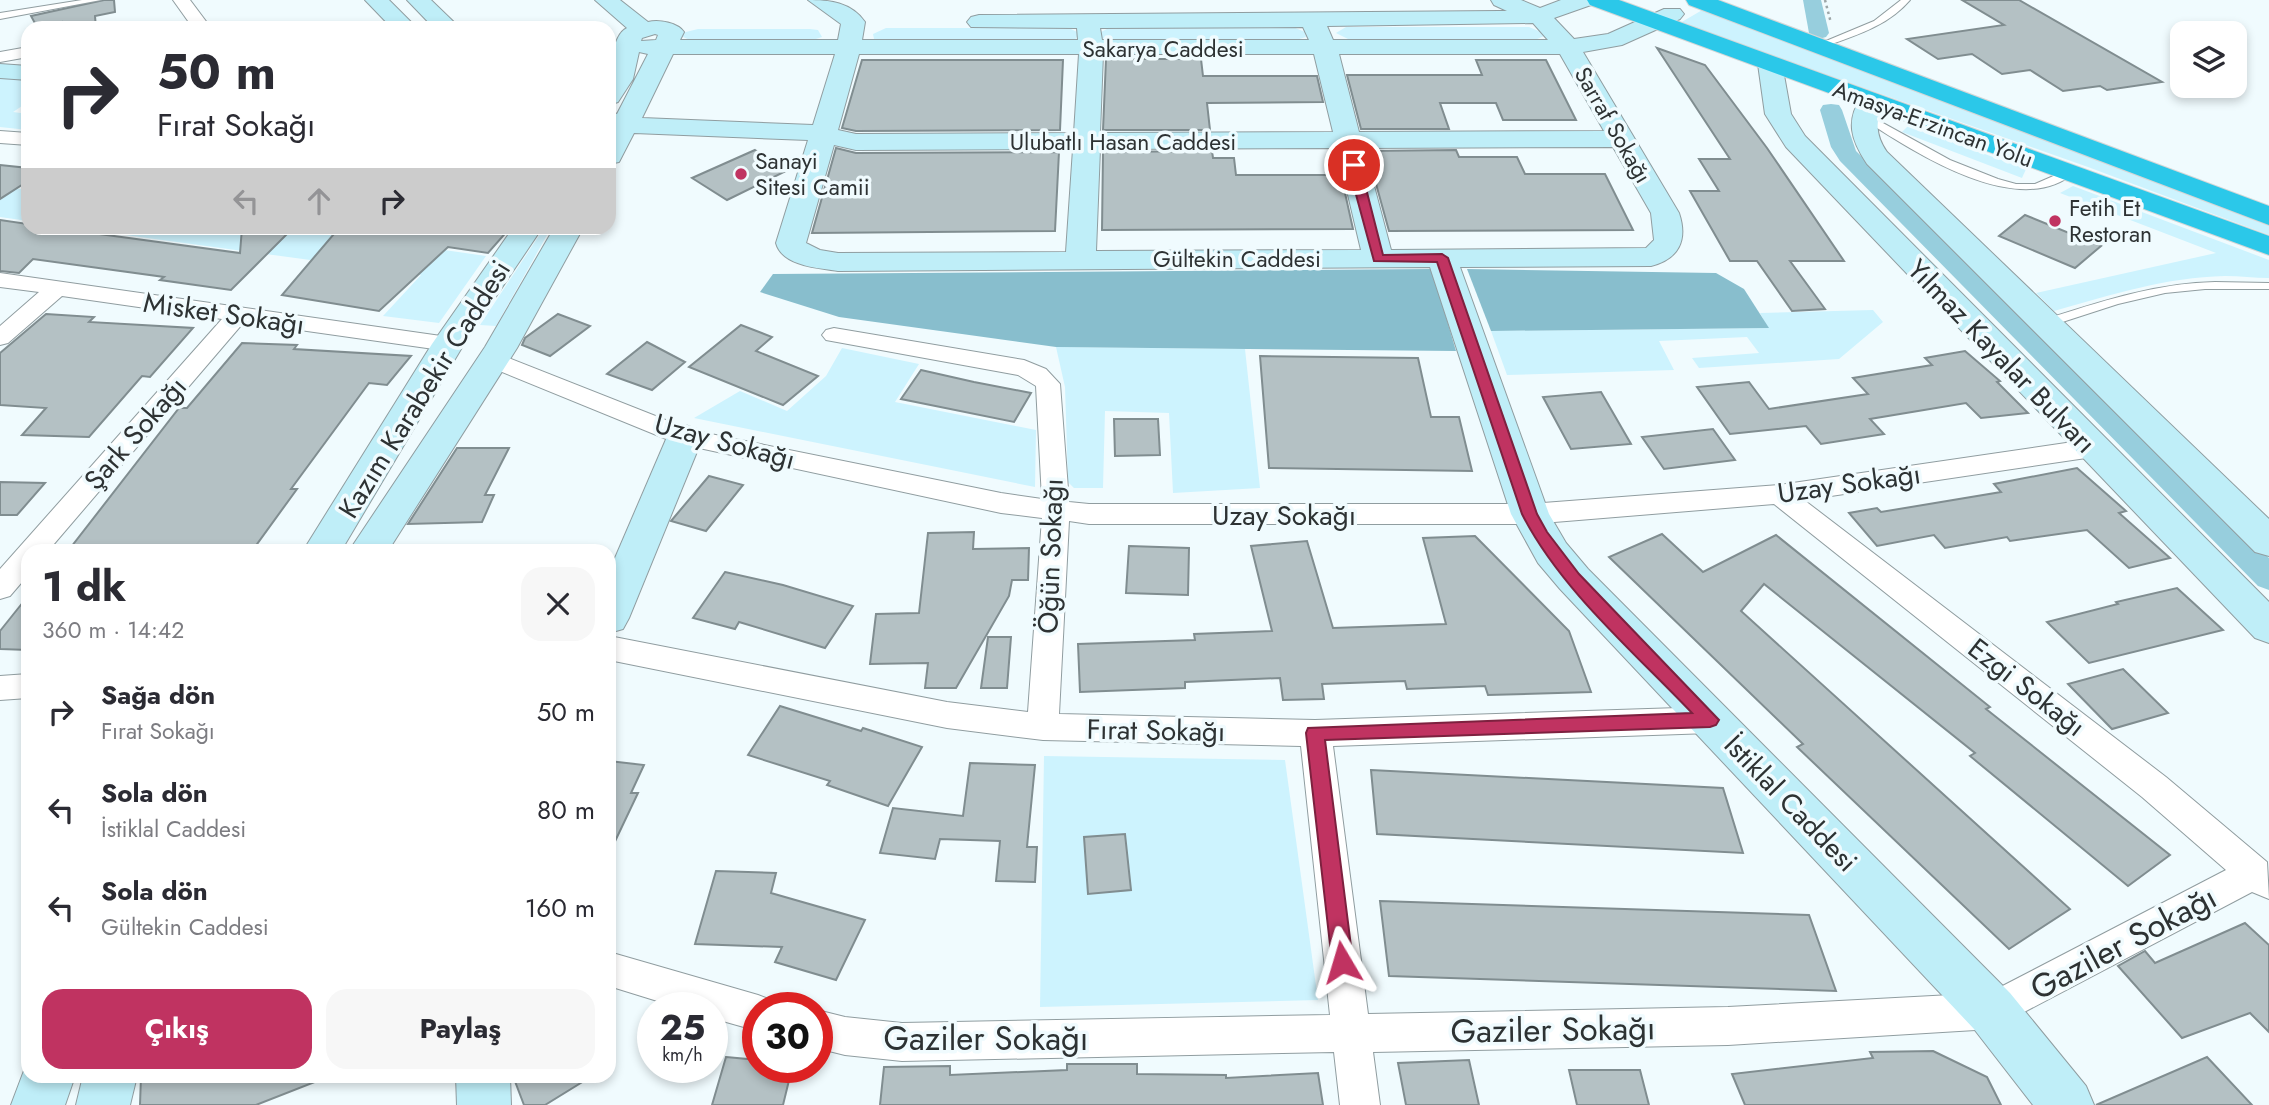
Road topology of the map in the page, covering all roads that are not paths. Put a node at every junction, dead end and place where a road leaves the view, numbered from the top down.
1 (97, 0) edge
2 (181, 0) edge
3 (376, 0) edge
4 (418, 0) edge
5 (606, 0) edge
6 (1054, 0) edge
7 (1277, 0) edge
8 (1502, 0) edge
9 (1583, 0) edge
10 (1697, 0) edge
11 (1906, 0) edge
12 (1610, 3) edge
13 (1735, 8) edge
14 (816, 11) edge
15 (1670, 12) edge
16 (0, 16) edge
17 (1539, 16) junction
18 (1313, 20) junction
19 (192, 21) edge
20 (398, 21) edge
21 (440, 21) edge
22 (880, 22) dead end
23 (963, 22) dead end
24 (1088, 22) junction
25 (851, 35) junction
26 (658, 37) junction
27 (1818, 46) junction
28 (1568, 47) junction
29 (1325, 48) junction
30 (1091, 49) junction
31 (21, 53) edge
32 (0, 57) edge
33 (1770, 64) junction
34 (0, 71) edge
35 (21, 72) edge
36 (616, 86) edge
37 (1867, 108) junction
38 (616, 123) edge
39 (616, 125) edge
40 (823, 134) junction
41 (0, 137) edge
42 (21, 138) edge
43 (1621, 139) junction
44 (1348, 142) junction
45 (1088, 143) junction
46 (2269, 216) edge
47 (522, 235) edge
48 (564, 235) edge
49 (1668, 244) joint
50 (2269, 246) edge
51 (1378, 258) junction
52 (1442, 258) junction
53 (1081, 260) junction
54 (0, 280) edge
55 (2269, 286) edge
56 (56, 289) junction
57 (238, 314) junction
58 (2047, 323) junction
59 (834, 335) dead end
60 (0, 338) edge
61 (448, 344) junction
62 (497, 354) junction
63 (685, 437) junction
64 (2093, 448) junction
65 (1779, 494) junction
66 (1056, 512) junction
67 (1530, 514) junction
68 (2269, 542) edge
69 (38, 544) edge
70 (326, 544) edge
71 (373, 544) edge
72 (21, 564) edge
73 (0, 588) edge
74 (616, 601) edge
75 (2269, 627) edge
76 (616, 649) edge
77 (21, 686) edge
78 (0, 688) edge
79 (1710, 720) junction
80 (1043, 727) junction
81 (1315, 733) junction
82 (2262, 880) edge
83 (616, 970) edge
84 (742, 1008) edge
85 (1992, 1011) junction
86 (833, 1034) edge
87 (1351, 1034) junction
88 (46, 1083) edge
89 (108, 1083) edge
90 (482, 1083) edge
91 (38, 1105) edge
92 (103, 1105) edge
93 (484, 1105) edge
94 (1360, 1105) edge
95 (2067, 1105) edge

1 - 16 lane
2 - 19 street
3 - 20 street
4 - 21 street
5 - 26 street
6 - 24 street
7 - 18 street
8 - 17 street
9 - 17 street, Sakarya Caddesi
10 - 13 highway, Amasya-Erzincan Yolu
11 - 27 lane
12 - 15 highway, Amasya-Erzincan Yolu
13 - 27 highway, Amasya-Erzincan Yolu
14 - 25 street
15 - 28 street, Sakarya Caddesi
15 - 33 highway, Amasya-Erzincan Yolu
17 - 18 street, Sakarya Caddesi
17 - 28 street, Sarraf Sokağı
18 - 24 street, Sakarya Caddesi
18 - 29 street
22 - 25 street, Sakarya Caddesi
23 - 24 street, Sakarya Caddesi
24 - 30 street
25 - 26 street, Sakarya Caddesi
25 - 30 street, Sakarya Caddesi
25 - 40 street
26 - 36 street
26 - 38 street
27 - 46 highway, Amasya-Erzincan Yolu
28 - 29 street, Sakarya Caddesi
28 - 43 street, Sarraf Sokağı
29 - 30 street, Sakarya Caddesi
29 - 44 street
30 - 45 street
31 - 32 street
33 - 37 highway, Amasya-Erzincan Yolu
33 - 64 street, Yılmaz Kayalar Bulvarı
34 - 35 street
37 - 50 highway, Amasya-Erzincan Yolu
37 - 58 street, Yılmaz Kayalar Bulvarı
39 - 40 street, Ulubatlı Hasan Caddesi
40 - 45 street, Ulubatlı Hasan Caddesi
40 - 53 street, Gültekin Caddesi
41 - 42 street
43 - 44 street, Ulubatlı Hasan Caddesi
43 - 49 street, Sarraf Sokağı
44 - 45 street, Ulubatlı Hasan Caddesi
44 - 51 street
45 - 53 street
47 - 61 street, Kazım Karabekir Caddesi
48 - 62 street, Kazım Karabekir Caddesi
49 - 52 street, Gültekin Caddesi
51 - 52 street, Gültekin Caddesi
51 - 53 street, Gültekin Caddesi
52 - 67 street, İstiklal Caddesi
54 - 56 street, Misket Sokağı
55 - 58 lane
56 - 57 street, Misket Sokağı
56 - 60 street
57 - 61 street, Misket Sokağı
57 - 69 street, Şark Sokağı
58 - 68 street, Yılmaz Kayalar Bulvarı
59 - 66 street, Öğün Sokağı
61 - 62 street
61 - 70 street, Kazım Karabekir Caddesi
62 - 63 street, Uzay Sokağı
62 - 71 street, Kazım Karabekir Caddesi
63 - 66 street, Uzay Sokağı
63 - 74 street
64 - 65 street, Uzay Sokağı
64 - 75 street, Yılmaz Kayalar Bulvarı
65 - 67 street, Uzay Sokağı
65 - 82 street, Ezgi Sokağı
66 - 67 street, Uzay Sokağı
66 - 80 street, Öğün Sokağı
67 - 79 street, İstiklal Caddesi
72 - 73 street
76 - 80 street, Fırat Sokağı
77 - 78 street
79 - 81 street, Fırat Sokağı
79 - 85 street, İstiklal Caddesi
80 - 81 street, Fırat Sokağı
81 - 87 street
82 - 85 street, Gaziler Sokağı
83 - 84 street
85 - 87 street, Gaziler Sokağı
85 - 95 street, İstiklal Caddesi
86 - 87 street, Gaziler Sokağı
87 - 94 street
88 - 91 street
89 - 92 street
90 - 93 street

